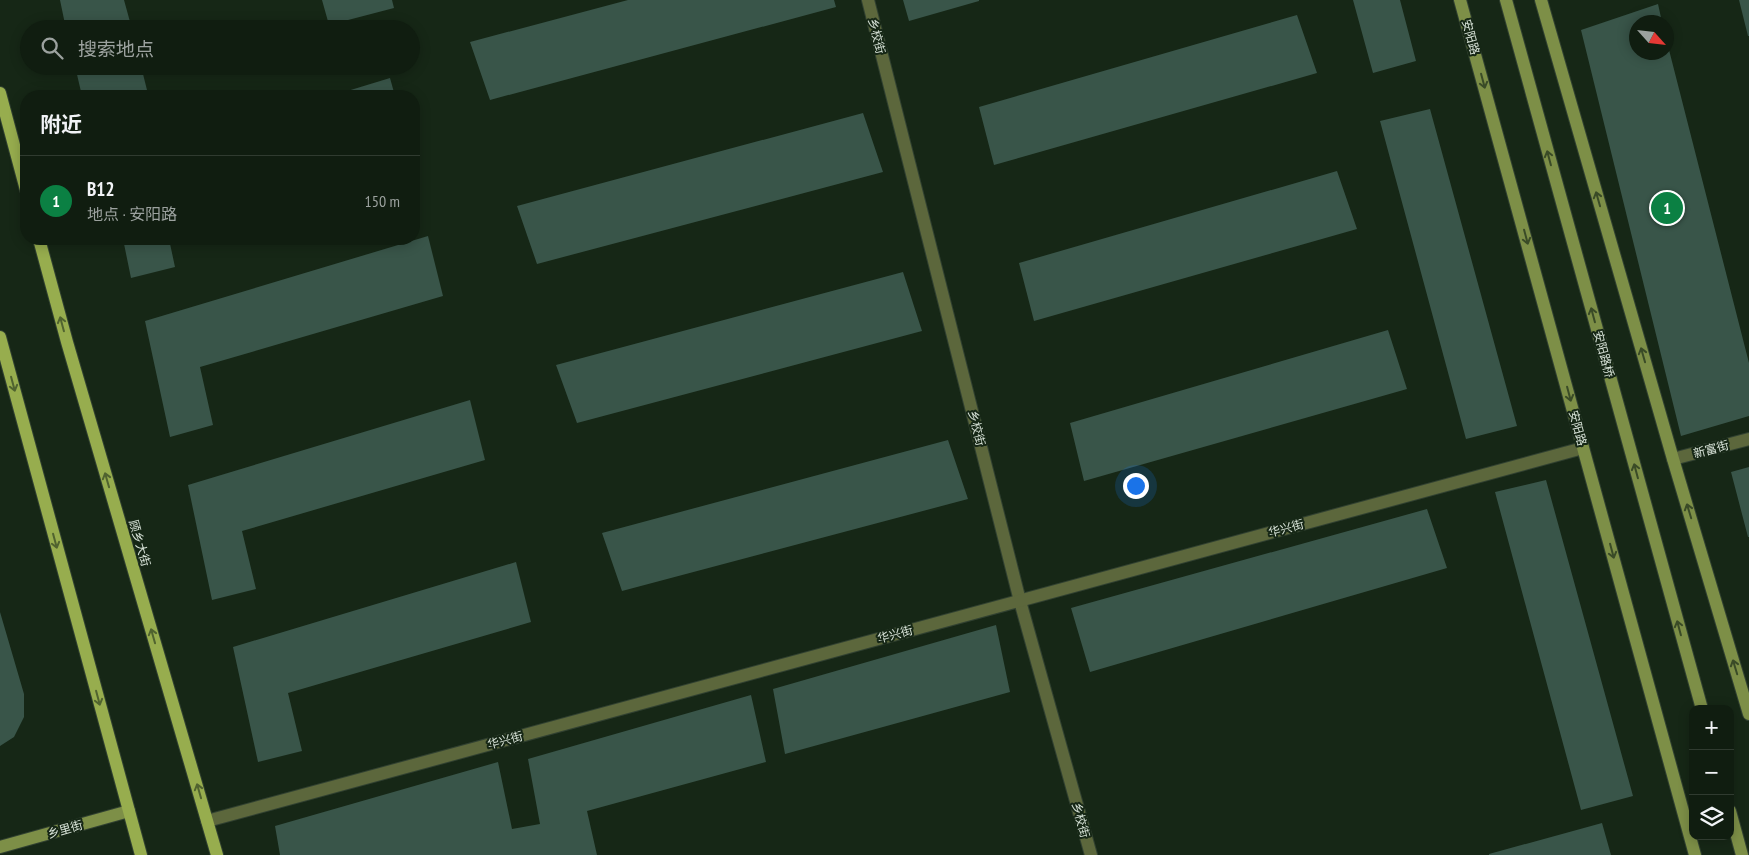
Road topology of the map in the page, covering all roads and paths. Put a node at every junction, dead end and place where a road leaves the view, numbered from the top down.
1 (868, 0) edge
2 (1460, 0) edge
3 (1506, 0) edge
4 (1541, 0) edge
5 (0, 93) edge
6 (20, 168) edge
7 (41, 245) edge
8 (0, 337) edge
9 (1749, 439) edge
10 (1583, 448) junction
11 (1673, 460) junction
12 (1020, 601) junction
13 (1701, 705) edge
14 (1749, 714) edge
15 (129, 811) junction
16 (207, 821) junction
17 (1734, 826) edge
18 (0, 847) edge
19 (141, 855) edge
20 (218, 855) edge
21 (1090, 855) edge
22 (1695, 855) edge
23 (1742, 855) edge

1 - 12 street, 乡校街
2 -> 10 main road, 安阳路
13 -> 3 main road, 安阳路桥
11 -> 4 main road
5 - 6 main road
16 -> 7 main road, 顾乡大街
8 -> 15 main road
9 - 11 street, 新富街
10 - 12 street, 华兴街
10 -> 22 main road, 安阳路
14 -> 11 main road
12 - 16 street, 华兴街
12 - 21 street, 乡校街
15 - 18 main road, 乡里街
15 - 19 main road
16 - 20 main road, 顾乡大街
17 - 23 main road

